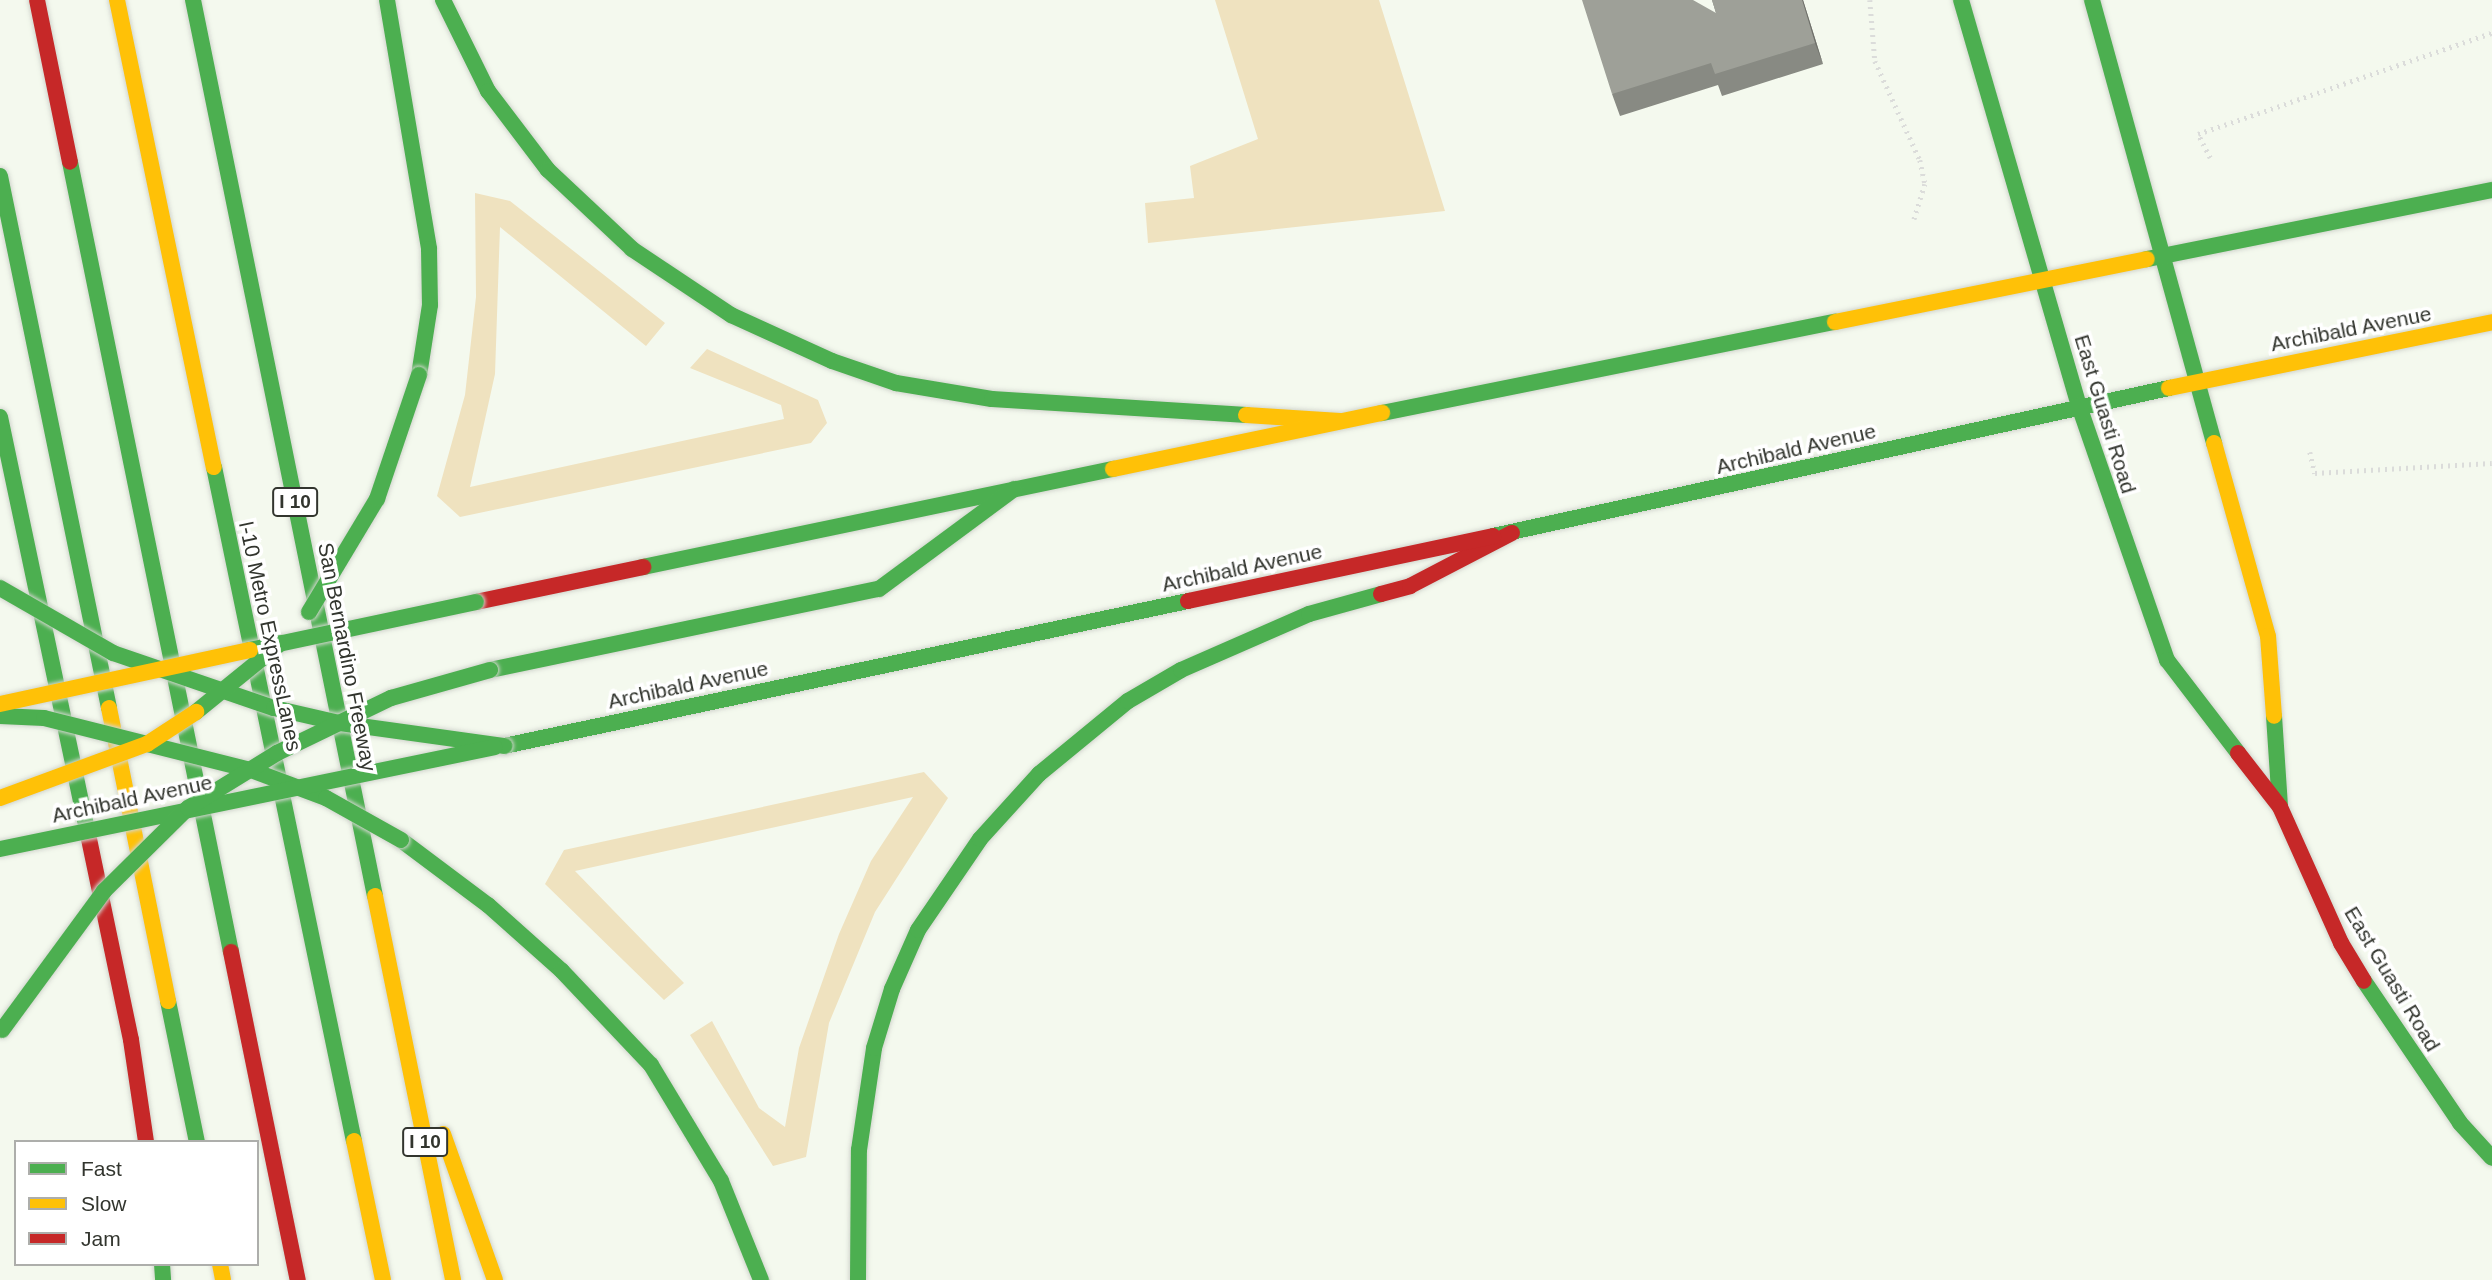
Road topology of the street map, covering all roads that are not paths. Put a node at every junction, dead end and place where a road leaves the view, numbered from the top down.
1 (37, 0) edge
2 (117, 0) edge
3 (193, 0) edge
4 (387, 0) edge
5 (443, 0) edge
6 (1961, 0) edge
7 (2092, 0) edge
8 (0, 176) edge
9 (2492, 190) edge
10 (2161, 256) junction
11 (2042, 279) junction
12 (2492, 322) edge
13 (2199, 382) junction
14 (2079, 406) junction
15 (0, 417) edge
16 (1339, 421) junction
17 (1014, 489) junction
18 (1512, 533) junction
19 (0, 587) edge
20 (281, 643) junction
21 (160, 670) junction
22 (223, 692) junction
23 (0, 704) edge
24 (0, 716) edge
25 (338, 723) junction
26 (147, 744) junction
27 (504, 746) junction
28 (251, 770) junction
29 (298, 786) junction
30 (0, 798) edge
31 (2280, 807) junction
32 (188, 808) junction
33 (0, 849) edge
34 (396, 1004) junction
35 (1, 1032) edge
36 (146, 1140) edge
37 (197, 1140) edge
38 (2492, 1158) edge
39 (298, 1280) edge
40 (383, 1280) edge
41 (453, 1280) edge
42 (495, 1280) edge
43 (761, 1280) edge
44 (858, 1280) edge

1 - 39 main road
2 - 40 main road, I-10 Metro ExpressLanes
3 - 34 main road, San Bernardino Freeway / I 10
4 - 20 main road, bridge
5 - 16 main road
6 - 11 main road, East Guasti Road
7 - 10 main road, East Guasti Road
8 - 37 main road
9 - 10 main road
10 - 11 main road
10 - 13 main road, East Guasti Road
11 - 14 main road, East Guasti Road
11 - 16 main road
12 - 13 main road, Archibald Avenue
13 - 14 main road, Archibald Avenue
13 - 31 main road, East Guasti Road
14 - 18 main road, Archibald Avenue
14 - 31 main road, East Guasti Road
15 - 36 main road
16 - 17 main road
17 - 20 main road, bridge
17 - 25 main road, bridge
18 - 27 main road, Archibald Avenue
18 - 44 main road
19 - 21 main road, bridge
20 - 21 main road, bridge
20 - 22 main road, bridge
21 - 22 main road, bridge
21 - 23 main road, bridge
22 - 25 main road, bridge
22 - 26 main road, bridge
24 - 26 main road, bridge
25 - 27 main road, bridge
25 - 28 main road, bridge
26 - 28 main road, bridge
26 - 30 main road, bridge
27 - 29 main road, Archibald Avenue, bridge
28 - 29 main road, bridge
28 - 32 main road, bridge
29 - 32 main road, Archibald Avenue, bridge
29 - 43 main road, bridge
31 - 38 main road, East Guasti Road
32 - 33 main road, Archibald Avenue, bridge
32 - 35 main road, bridge
34 - 41 main road, San Bernardino Freeway / I 10
34 - 42 main road

